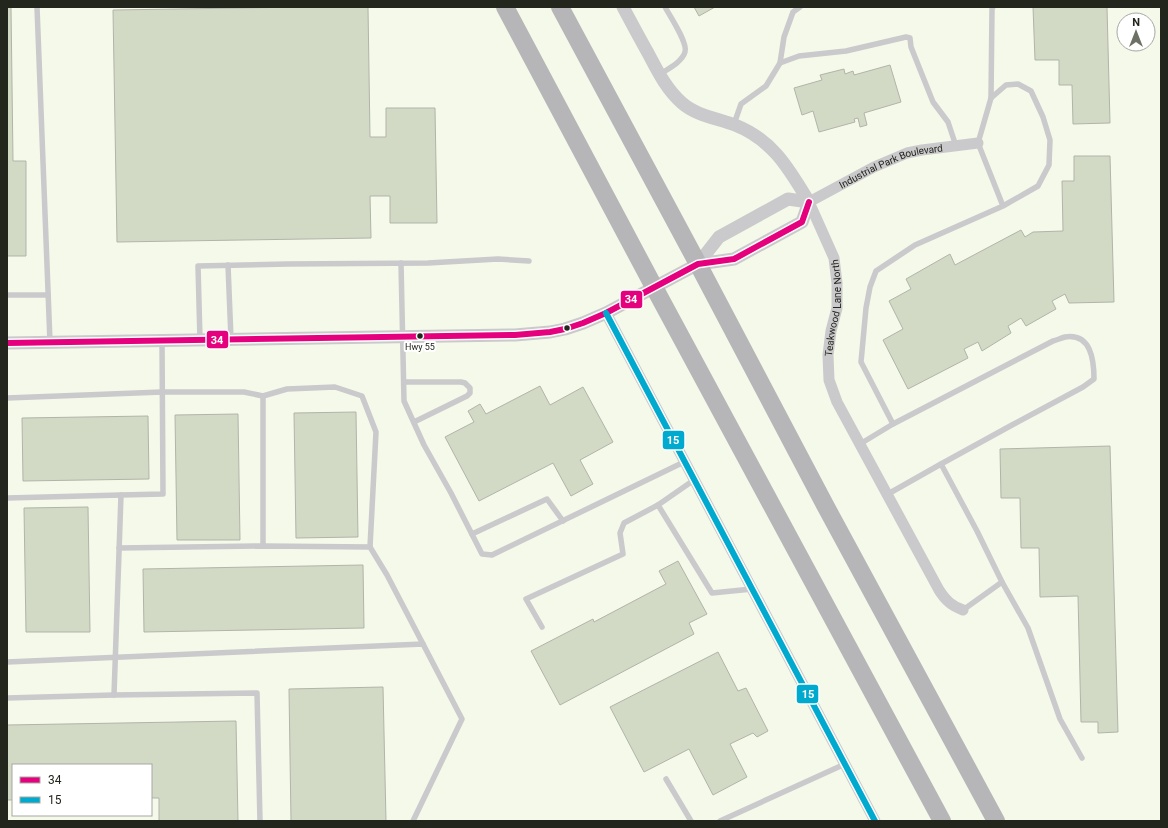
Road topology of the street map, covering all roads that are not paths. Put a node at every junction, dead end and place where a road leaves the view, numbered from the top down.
1 (36, 7) edge
2 (505, 7) edge
3 (560, 7) edge
4 (623, 7) edge
5 (665, 7) edge
6 (800, 7) edge
7 (993, 7) edge
8 (780, 63) junction
9 (659, 74) junction
10 (991, 98) junction
11 (734, 124) junction
12 (978, 143) junction
13 (956, 146) junction
14 (809, 202) junction
15 (1003, 206) junction
16 (529, 261) dead end
17 (401, 263) junction
18 (698, 264) junction
19 (228, 265) junction
20 (654, 287) junction
21 (7, 295) edge
22 (48, 295) junction
23 (606, 313) junction
24 (403, 337) junction
25 (231, 339) junction
26 (162, 340) junction
27 (200, 340) junction
28 (50, 342) junction
29 (7, 343) edge
30 (404, 382) junction
31 (162, 392) junction
32 (263, 396) junction
33 (7, 398) edge
34 (414, 422) junction
35 (892, 424) junction
36 (860, 444) junction
37 (684, 462) junction
38 (941, 464) junction
39 (694, 480) junction
40 (888, 494) junction
41 (121, 495) junction
42 (7, 498) edge
43 (658, 505) junction
44 (562, 521) junction
45 (472, 534) junction
46 (263, 546) junction
47 (370, 547) junction
48 (119, 548) junction
49 (1002, 582) junction
50 (752, 589) junction
51 (963, 610) joint
52 (542, 627) dead end
53 (423, 644) junction
54 (115, 657) junction
55 (7, 662) edge
56 (114, 695) junction
57 (7, 698) edge
58 (1082, 758) dead end
59 (845, 764) junction
60 (666, 779) dead end
61 (260, 821) edge
62 (413, 821) edge
63 (691, 821) edge
64 (720, 821) edge
65 (875, 821) edge
66 (942, 821) edge
67 (996, 821) edge

1 - 22 lane
2 - 20 highway
3 - 18 highway
4 - 9 street, Teakwood Lane North
5 - 9 lane
6 - 8 lane
7 - 10 lane
8 - 11 lane
8 - 13 lane
9 - 11 street, Teakwood Lane North
10 - 12 lane
10 - 15 lane
11 - 14 street, Teakwood Lane North
12 - 13 street, Industrial Park Boulevard
12 - 15 lane
13 - 14 street, Industrial Park Boulevard
14 - 18 street
14 - 18 street
14 - 36 street, Teakwood Lane North
15 - 35 lane
16 - 17 lane
17 - 19 lane
17 - 24 lane
18 - 20 street
18 - 67 highway
19 - 25 lane
19 - 27 lane
20 - 23 street
20 - 66 highway
21 - 22 lane
22 - 28 lane
23 - 24 street
23 - 37 street
24 - 25 street
24 - 30 lane
25 - 27 street
26 - 27 street
26 - 28 street
26 - 31 lane
28 - 29 street
30 - 34 lane
30 - 34 lane
31 - 32 lane
31 - 33 lane
31 - 41 lane
32 - 46 lane
32 - 47 lane
34 - 45 lane
35 - 36 lane
35 - 38 lane
36 - 40 street, Teakwood Lane North
37 - 39 street
37 - 44 lane
38 - 40 lane
38 - 49 lane
39 - 43 lane
39 - 50 street
40 - 51 street, Teakwood Lane North
41 - 42 lane
41 - 48 lane
43 - 50 lane
43 - 52 lane
44 - 45 lane
44 - 45 lane
46 - 47 lane
46 - 48 lane
47 - 53 lane
48 - 54 lane
49 - 51 lane
49 - 58 lane
50 - 59 street
53 - 54 lane
53 - 62 lane
54 - 55 lane
54 - 56 lane
56 - 57 lane
56 - 61 lane
59 - 64 lane
59 - 65 street
60 - 63 lane

